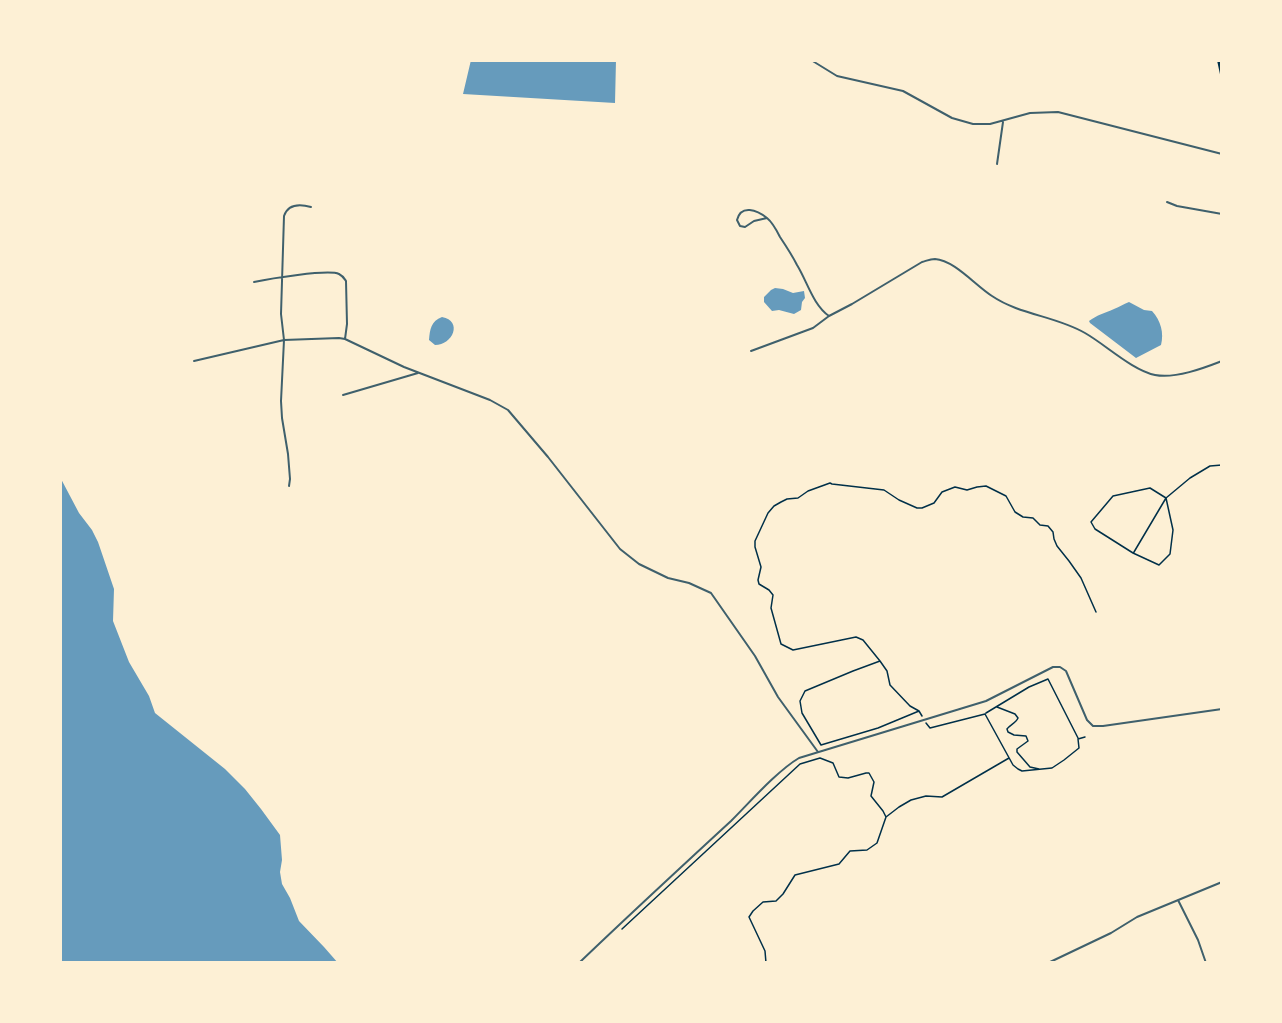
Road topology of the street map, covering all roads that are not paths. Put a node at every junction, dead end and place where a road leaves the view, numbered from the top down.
1 (811, 60) edge
2 (1219, 60) edge
3 (1222, 74) edge
4 (1004, 121) junction
5 (1222, 154) edge
6 (997, 164) dead end
7 (1167, 202) dead end
8 (310, 207) dead end
9 (1222, 214) edge
10 (767, 218) junction
11 (283, 278) junction
12 (254, 282) dead end
13 (829, 316) junction
14 (345, 339) junction
15 (284, 340) junction
16 (751, 351) dead end
17 (194, 361) dead end
18 (1222, 361) edge
19 (418, 373) junction
20 (343, 395) dead end
21 (289, 486) dead end
22 (1222, 709) edge
23 (818, 752) junction
24 (1222, 882) edge
25 (1177, 899) junction
26 (579, 963) edge
27 (1048, 963) edge
28 (1206, 963) edge

1 - 4 street
2 - 3 main road
4 - 5 street
4 - 6 street
7 - 9 street
8 - 11 street
10 - 10 street
10 - 13 street
11 - 12 street
11 - 14 street
11 - 15 street
13 - 16 street
13 - 18 street
14 - 15 street
14 - 19 street
15 - 17 street
15 - 21 street
19 - 20 street
19 - 23 street
22 - 23 street
23 - 26 street
24 - 25 street
25 - 27 street
25 - 28 street

